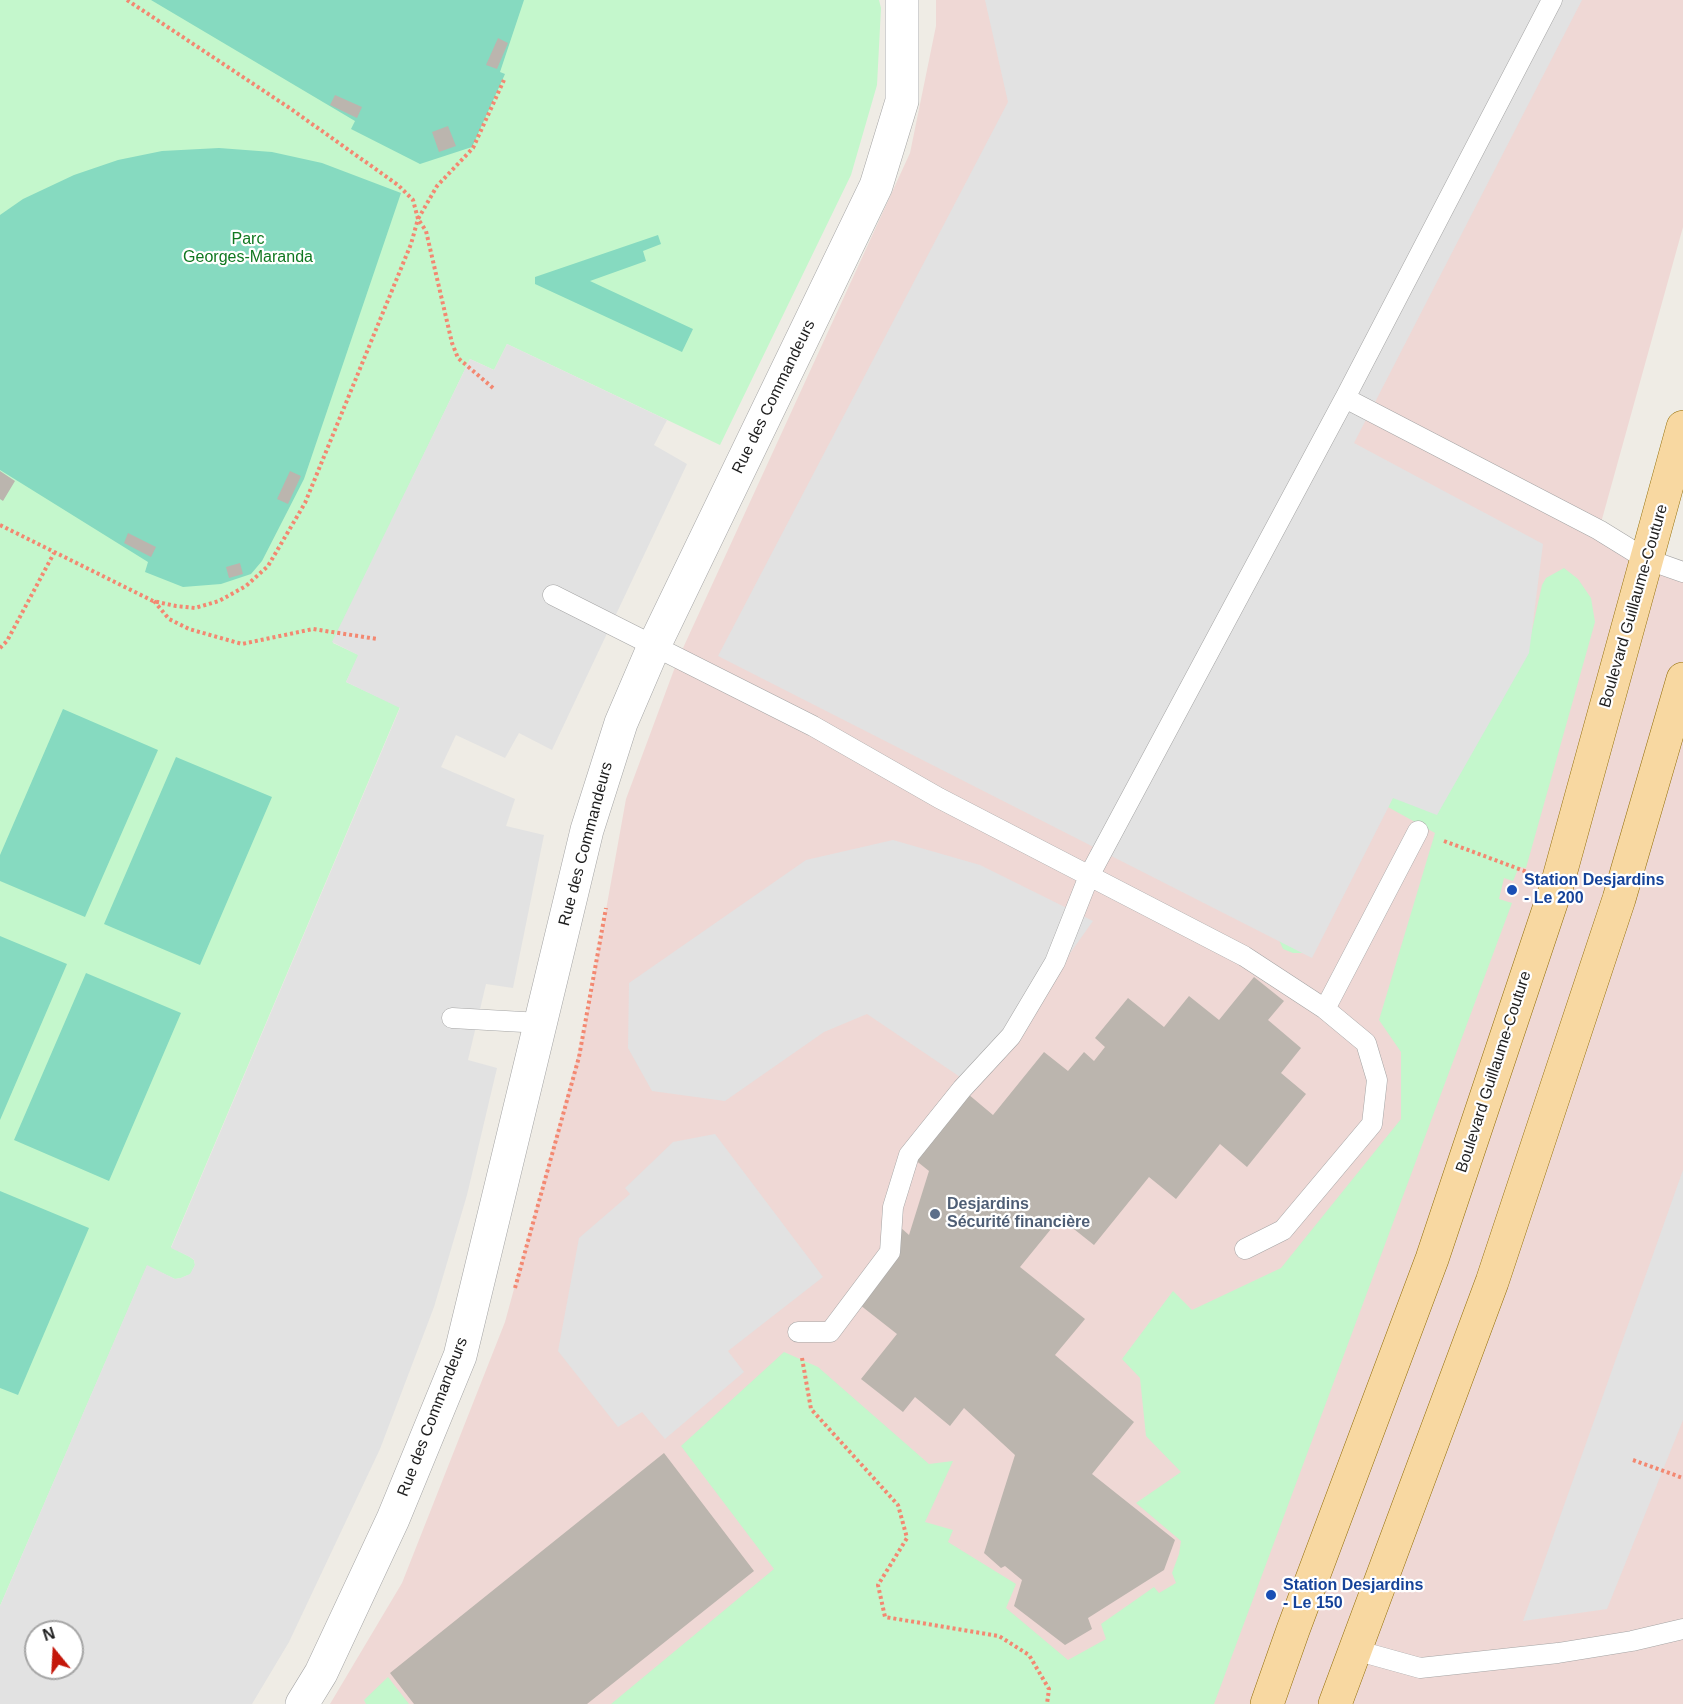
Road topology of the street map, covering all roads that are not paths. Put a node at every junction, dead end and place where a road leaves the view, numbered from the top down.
1 (902, 0) edge
2 (1552, 0) edge
3 (1345, 398) junction
4 (1683, 427) edge
5 (1646, 559) junction
6 (1683, 572) edge
7 (553, 595) dead end
8 (654, 646) junction
9 (1683, 679) edge
10 (1418, 831) road end
11 (1089, 876) junction
12 (1325, 1009) junction
13 (452, 1018) dead end
14 (541, 1023) junction
15 (1245, 1249) dead end
16 (798, 1332) road end
17 (1683, 1629) edge
18 (1355, 1650) junction
19 (302, 1704) edge
20 (1266, 1704) edge
21 (1335, 1704) edge

1 - 8 street, Rue des Commandeurs
2 - 3 lane
3 - 5 lane
3 - 11 lane
4 - 5 main road, Boulevard Guillaume-Couture
5 - 6 lane
5 - 20 main road, Boulevard Guillaume-Couture
7 - 8 lane
8 - 11 lane
8 - 14 street, Rue des Commandeurs
9 - 18 main road
10 - 12 lane
11 - 12 lane
11 - 16 lane
12 - 15 lane
13 - 14 lane
14 - 19 street, Rue des Commandeurs
17 - 18 lane
18 - 21 main road

